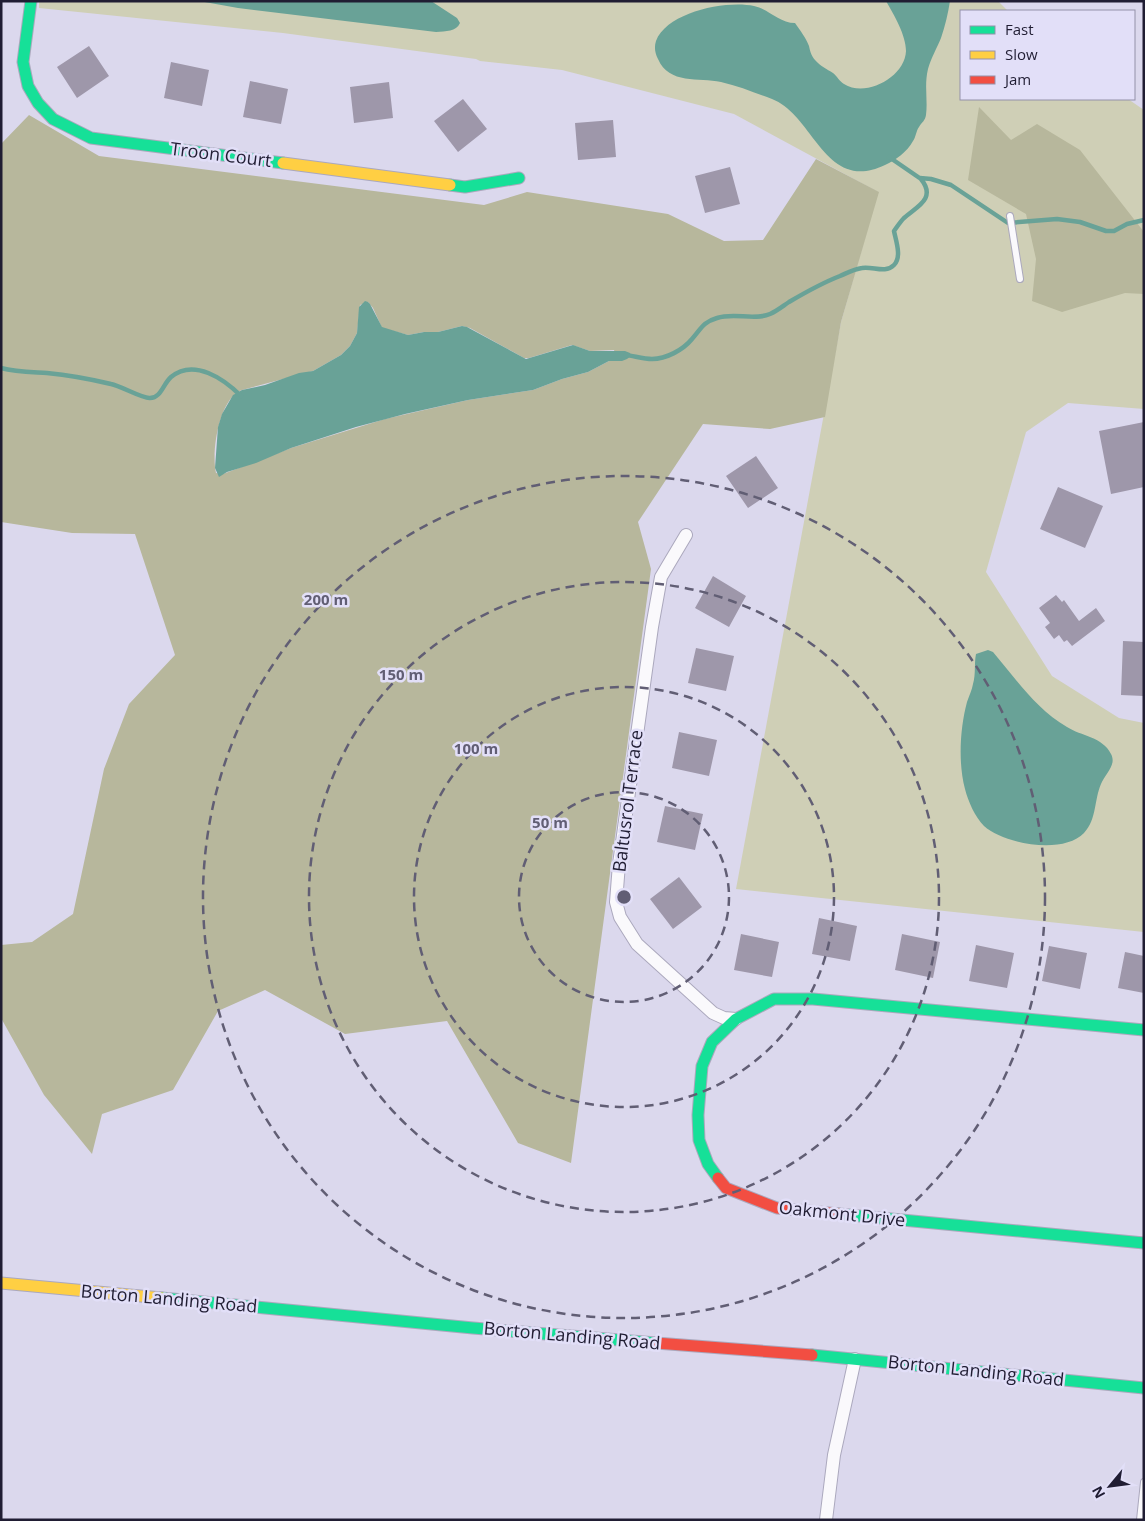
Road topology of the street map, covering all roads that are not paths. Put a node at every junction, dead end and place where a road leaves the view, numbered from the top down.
1 (30, 1) edge
2 (519, 178) dead end
3 (1010, 216) dead end
4 (1020, 279) dead end
5 (686, 535) dead end
6 (736, 1019) junction
7 (1144, 1030) edge
8 (1144, 1244) edge
9 (1, 1283) edge
10 (855, 1359) junction
11 (1144, 1388) edge
12 (1144, 1482) edge
13 (826, 1520) edge
14 (1140, 1520) edge

1 - 2 street, Troon Court
3 - 4 lane
5 - 6 street, Baltusrol Terrace
6 - 7 street, Oakmont Drive
6 - 8 street, Oakmont Drive
9 - 10 street, Borton Landing Road
10 - 11 street, Borton Landing Road
10 - 13 street
12 - 14 lane

